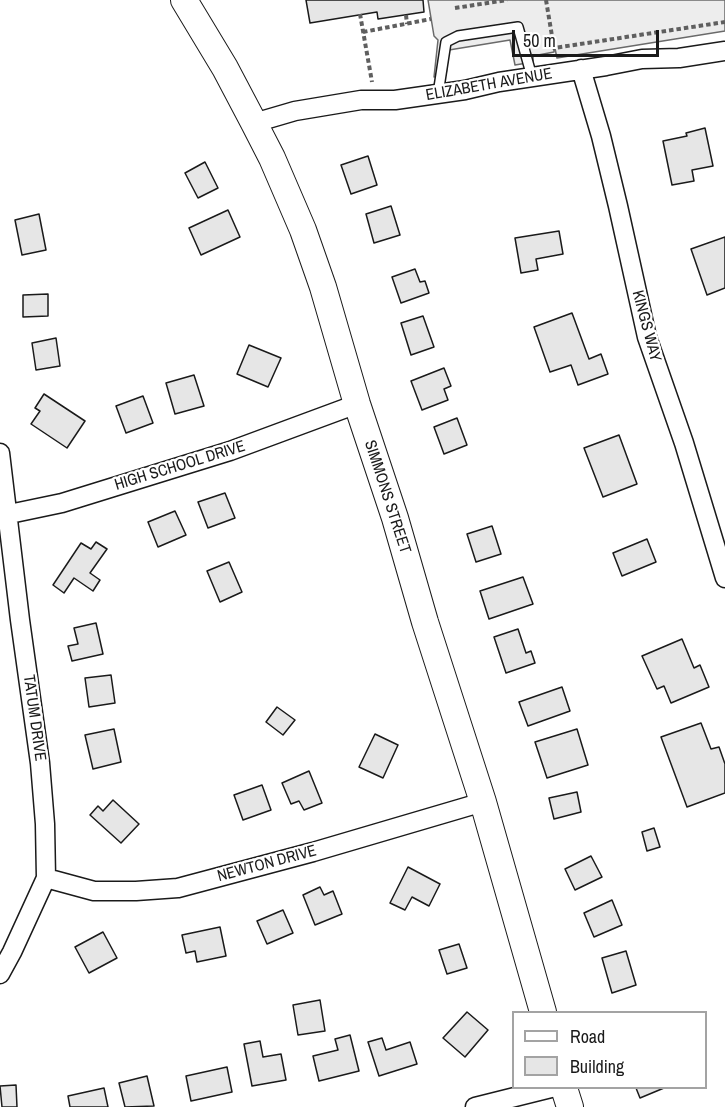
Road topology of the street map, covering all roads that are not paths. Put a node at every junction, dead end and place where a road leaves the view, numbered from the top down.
1 (184, 0) edge
2 (725, 51) edge
3 (581, 69) junction
4 (532, 77) junction
5 (438, 94) junction
6 (254, 123) junction
7 (357, 404) junction
8 (0, 453) edge
9 (4, 515) edge
10 (725, 578) edge
11 (483, 802) junction
12 (46, 878) junction
13 (0, 974) edge
14 (543, 1011) edge
15 (547, 1089) edge
16 (564, 1089) edge
17 (475, 1107) edge
18 (570, 1107) edge

1 - 6 street, SIMMONS STREET
2 - 3 street, ELIZABETH AVENUE
3 - 4 street, ELIZABETH AVENUE
3 - 10 street, KINGS WAY
4 - 5 street, ELIZABETH AVENUE
4 - 5 lane
5 - 6 street, ELIZABETH AVENUE
6 - 7 street, SIMMONS STREET
7 - 9 street, HIGH SCHOOL DRIVE
7 - 11 street, SIMMONS STREET
8 - 9 street, TATUM DRIVE
9 - 12 street, TATUM DRIVE
11 - 12 street, NEWTON DRIVE
11 - 14 street, SIMMONS STREET
12 - 13 street, TATUM DRIVE
15 - 17 street
16 - 18 street

